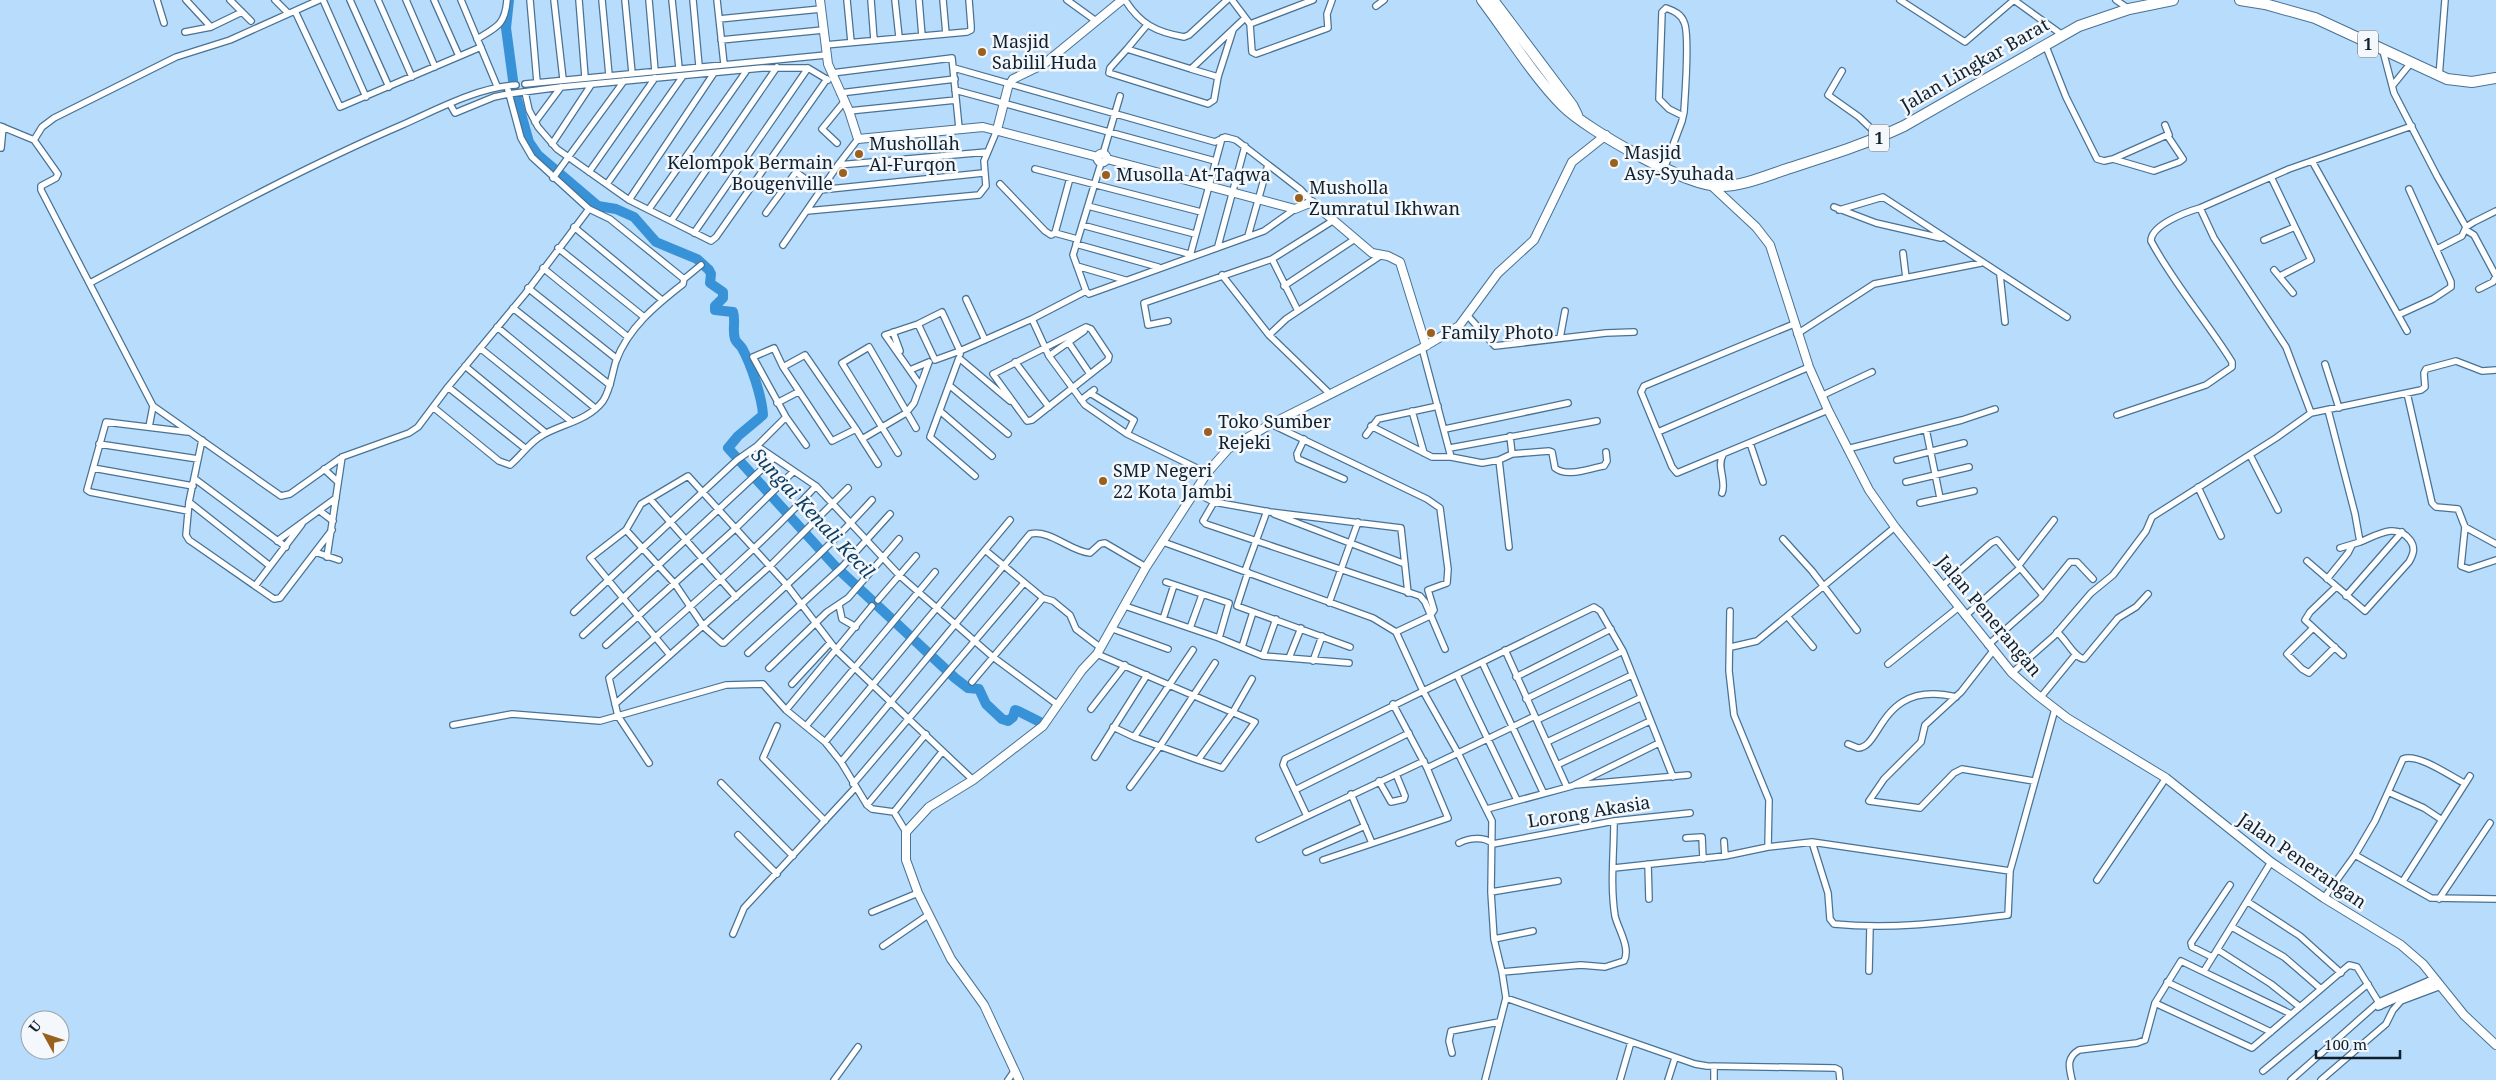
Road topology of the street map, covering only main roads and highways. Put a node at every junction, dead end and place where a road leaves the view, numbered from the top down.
1 (1482, 0) edge
2 (1493, 0) edge
3 (2173, 0) edge
4 (2240, 0) edge
5 (2496, 78) edge
6 (1577, 116) junction

1 - 6 highway, Jalan Lingkar Barat / 1
2 - 6 highway, Jalan Lingkar Barat / 1
3 - 6 highway, Jalan Lingkar Barat / 1
4 - 5 highway, 1

